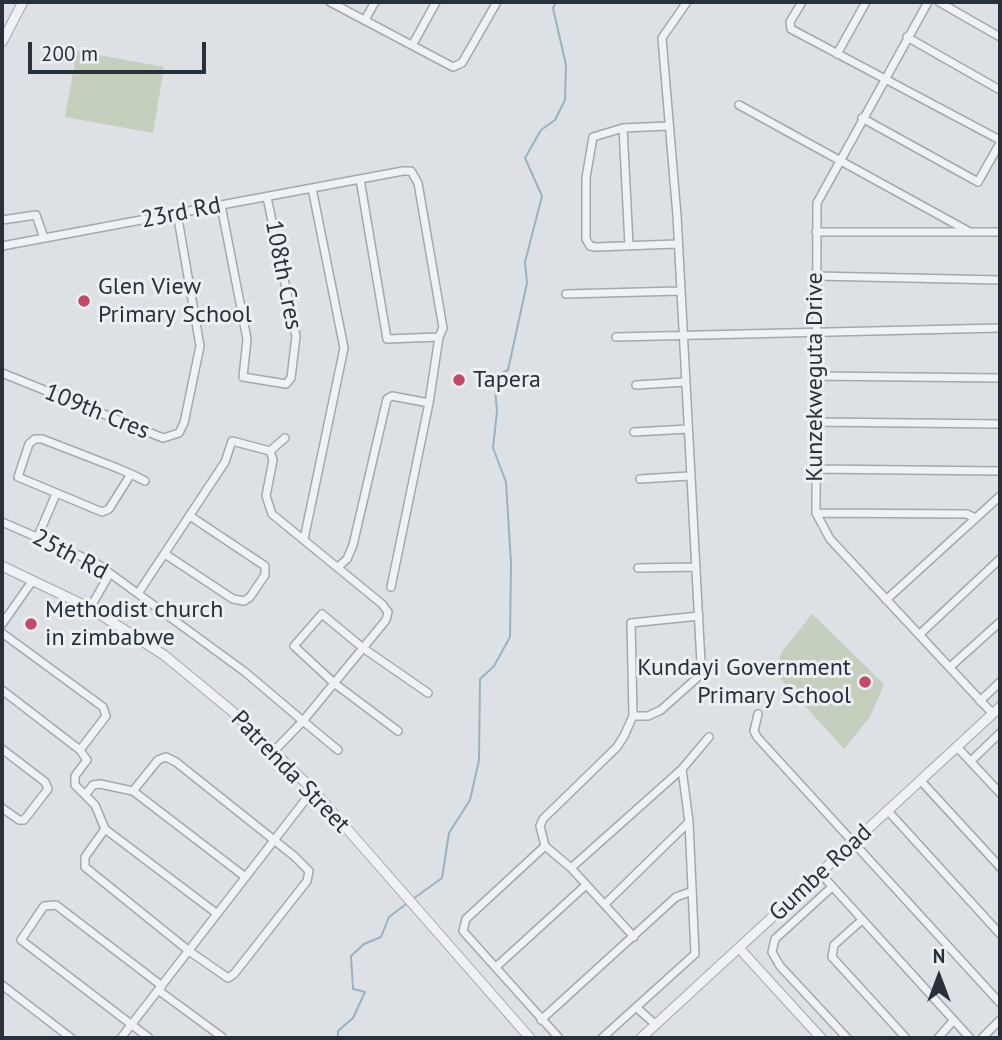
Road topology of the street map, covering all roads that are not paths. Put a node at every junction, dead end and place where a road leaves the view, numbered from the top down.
1 (23, 2) edge
2 (330, 2) edge
3 (374, 2) edge
4 (436, 2) edge
5 (497, 2) edge
6 (685, 2) edge
7 (802, 2) edge
8 (866, 2) edge
9 (928, 2) edge
10 (939, 2) edge
11 (366, 18) junction
12 (908, 37) junction
13 (1000, 37) edge
14 (2, 42) edge
15 (414, 44) junction
16 (837, 54) junction
17 (885, 80) junction
18 (1000, 90) edge
19 (738, 105) dead end
20 (862, 118) junction
21 (668, 126) junction
22 (623, 128) junction
23 (1000, 142) edge
24 (839, 159) junction
25 (360, 179) junction
26 (312, 188) junction
27 (267, 197) junction
28 (221, 205) junction
29 (177, 214) junction
30 (2, 220) edge
31 (968, 231) junction
32 (816, 232) junction
33 (1000, 232) edge
34 (44, 238) junction
35 (629, 244) junction
36 (676, 244) junction
37 (2, 246) edge
38 (816, 276) junction
39 (1000, 280) edge
40 (679, 291) junction
41 (566, 294) dead end
42 (1000, 328) edge
43 (816, 330) junction
44 (683, 336) junction
45 (439, 337) junction
46 (616, 337) dead end
47 (2, 373) edge
48 (817, 376) junction
49 (1000, 378) edge
50 (685, 382) junction
51 (636, 385) dead end
52 (429, 403) junction
53 (817, 422) junction
54 (1000, 424) edge
55 (688, 429) junction
56 (634, 432) dead end
57 (285, 438) dead end
58 (270, 451) junction
59 (815, 469) junction
60 (1000, 471) edge
61 (131, 474) junction
62 (689, 476) junction
63 (640, 479) dead end
64 (145, 481) dead end
65 (56, 494) junction
66 (1000, 496) edge
67 (816, 513) junction
68 (190, 516) junction
69 (975, 518) junction
70 (2, 522) edge
71 (37, 536) junction
72 (304, 539) junction
73 (165, 554) junction
74 (1000, 559) edge
75 (2, 566) edge
76 (338, 567) junction
77 (696, 567) junction
78 (638, 569) dead end
79 (109, 575) junction
80 (33, 580) junction
81 (391, 587) dead end
82 (139, 592) junction
83 (886, 600) junction
84 (90, 608) junction
85 (699, 616) junction
86 (1000, 622) edge
87 (2, 624) edge
88 (2, 633) edge
89 (920, 634) junction
90 (363, 648) junction
91 (950, 667) junction
92 (1000, 682) edge
93 (334, 683) junction
94 (2, 690) edge
95 (428, 693) dead end
96 (980, 701) junction
97 (997, 711) edge
98 (758, 714) dead end
99 (633, 716) junction
100 (303, 721) junction
101 (398, 731) dead end
102 (1000, 733) edge
103 (709, 737) dead end
104 (957, 747) junction
105 (2, 749) edge
106 (80, 750) junction
107 (275, 750) junction
108 (338, 750) dead end
109 (971, 761) junction
110 (682, 769) junction
111 (921, 780) junction
112 (133, 790) junction
113 (313, 790) junction
114 (1000, 792) edge
115 (86, 794) junction
116 (2, 808) edge
117 (888, 811) junction
118 (689, 822) junction
119 (105, 829) junction
120 (274, 840) junction
121 (854, 842) junction
122 (545, 846) junction
123 (1000, 867) edge
124 (571, 868) junction
125 (821, 874) junction
126 (244, 876) junction
127 (586, 884) junction
128 (832, 887) junction
129 (690, 892) junction
130 (605, 904) junction
131 (216, 913) junction
132 (862, 920) junction
133 (1000, 934) edge
134 (634, 937) junction
135 (739, 948) junction
136 (189, 951) junction
137 (780, 966) junction
138 (496, 967) junction
139 (767, 978) junction
140 (2, 985) edge
141 (160, 988) junction
142 (1000, 1003) edge
143 (637, 1008) junction
144 (541, 1020) junction
145 (1000, 1020) edge
146 (953, 1021) junction
147 (132, 1025) junction
148 (656, 1025) junction
149 (222, 1037) edge
150 (71, 1038) edge
151 (121, 1038) edge
152 (149, 1038) edge
153 (530, 1038) edge
154 (559, 1038) edge
155 (602, 1038) edge
156 (641, 1038) edge
157 (821, 1038) edge
158 (847, 1038) edge
159 (906, 1038) edge
160 (939, 1038) edge
161 (970, 1038) edge
162 (982, 1038) edge

1 - 14 street
2 - 11 street
3 - 11 street
4 - 15 street
5 - 15 street
6 - 21 street
7 - 16 street
8 - 16 street
9 - 12 street, Kunzekweguta Drive
10 - 13 street
11 - 15 street
12 - 17 street, Kunzekweguta Drive
12 - 18 street
16 - 17 street
17 - 20 street, Kunzekweguta Drive
17 - 23 street
19 - 24 street
20 - 23 street
20 - 24 street, Kunzekweguta Drive
21 - 22 street
21 - 36 street
22 - 35 street
22 - 35 street
24 - 31 street
24 - 32 street, Kunzekweguta Drive
25 - 26 street, 23rd Rd
25 - 45 street
25 - 45 street, 23rd Rd
26 - 27 street, 23rd Rd
26 - 72 street
27 - 28 street, 23rd Rd
27 - 28 street, 108th Cres
28 - 29 street, 23rd Rd
29 - 34 street, 23rd Rd
29 - 47 street, 109th Cres
30 - 34 street
31 - 32 street
31 - 33 street
32 - 38 street, Kunzekweguta Drive
34 - 37 street, 23rd Rd
35 - 36 street
36 - 40 street
38 - 39 street
38 - 43 street, Kunzekweguta Drive
40 - 41 street
40 - 44 street
42 - 43 street
43 - 44 street
43 - 48 street, Kunzekweguta Drive
44 - 46 street
44 - 50 street
45 - 52 street
48 - 49 street
48 - 53 street, Kunzekweguta Drive
50 - 51 street
50 - 55 street
52 - 76 street
52 - 81 street
53 - 54 street
53 - 59 street, Kunzekweguta Drive
55 - 56 street
55 - 62 street
57 - 58 street
58 - 68 street
58 - 72 street
59 - 60 street
59 - 67 street, Kunzekweguta Drive
61 - 64 street
61 - 65 street
61 - 65 street
62 - 63 street
62 - 77 street
65 - 71 street
66 - 69 street
67 - 69 street
67 - 83 street, Kunzekweguta Drive
68 - 73 street
68 - 73 street
69 - 83 street
70 - 71 street, 25th Rd
71 - 79 street, 25th Rd
72 - 76 street
73 - 82 street
74 - 89 street
75 - 80 street, Patrenda Street
76 - 90 street
77 - 78 street
77 - 85 street
79 - 82 street, 25th Rd
79 - 84 street
80 - 84 street, Patrenda Street
80 - 87 street
82 - 100 street, 25th Rd
83 - 89 street, Kunzekweguta Drive
84 - 107 street, Patrenda Street
85 - 99 street
85 - 99 street
86 - 91 street
88 - 106 street
89 - 91 street, Kunzekweguta Drive
90 - 93 street
90 - 93 street
90 - 95 street
91 - 96 street, Kunzekweguta Drive
92 - 96 street
93 - 100 street
93 - 101 street
94 - 106 street
96 - 97 street, Kunzekweguta Drive
97 - 104 street, Gumbe Road
98 - 121 street
99 - 122 street
100 - 107 street
100 - 108 street, 25th Rd
102 - 109 street
103 - 110 street
104 - 109 street
104 - 111 street, Gumbe Road
105 - 116 street
106 - 115 street
107 - 113 street, Patrenda Street
109 - 114 street
110 - 118 street
110 - 124 street
111 - 117 street, Gumbe Road
111 - 123 street
112 - 115 street
112 - 120 street
112 - 126 street
113 - 120 street
113 - 153 street, Patrenda Street
115 - 119 street
117 - 121 street, Gumbe Road
117 - 133 street
118 - 129 street
118 - 130 street
119 - 131 street
119 - 136 street
120 - 126 street
120 - 136 street
121 - 125 street, Gumbe Road
121 - 142 street
122 - 124 street
122 - 138 street
124 - 127 street
125 - 128 street
125 - 135 street, Gumbe Road
126 - 131 street
127 - 130 street
127 - 138 street
128 - 132 street
128 - 137 street
129 - 134 street
129 - 143 street
130 - 134 street
131 - 136 street
132 - 146 street
132 - 159 street
134 - 144 street
135 - 139 street
135 - 148 street, Gumbe Road
136 - 141 street
137 - 139 street
137 - 158 street
138 - 144 street
139 - 157 street
140 - 150 street
141 - 147 street
141 - 147 street
141 - 149 street
143 - 148 street
143 - 155 street
144 - 154 street
145 - 162 street
146 - 160 street
146 - 161 street
147 - 151 street
147 - 152 street
148 - 156 street, Gumbe Road

